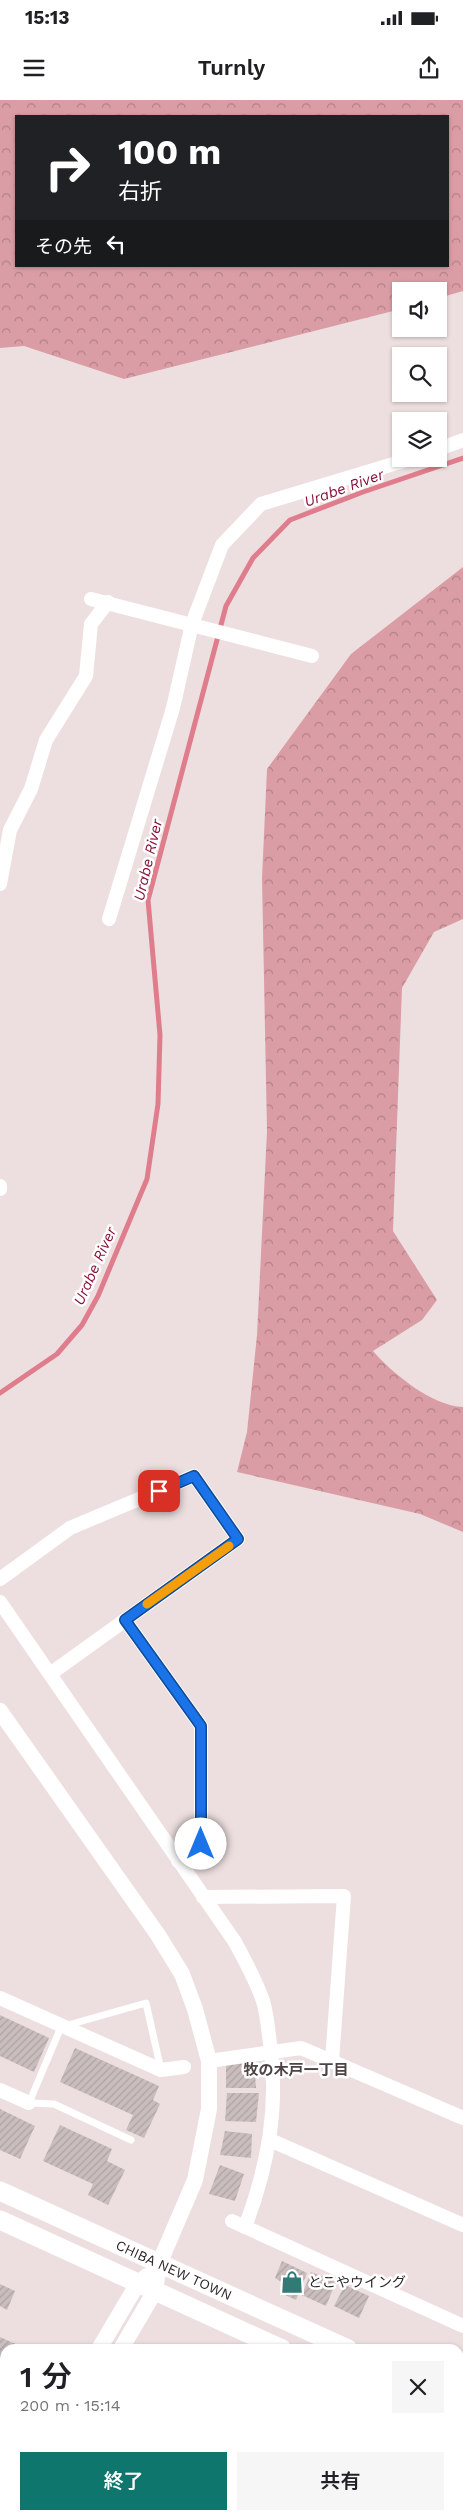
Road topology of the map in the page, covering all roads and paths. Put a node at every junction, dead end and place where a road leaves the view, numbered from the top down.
1 (463, 440) edge
2 (447, 446) edge
3 (392, 464) edge
4 (91, 599) dead end
5 (108, 602) junction
6 (192, 624) junction
7 (312, 656) dead end
8 (0, 884) edge
9 (109, 919) dead end
10 (0, 1578) edge
11 (0, 1602) edge
12 (125, 1620) junction
13 (50, 1674) junction
14 (0, 1711) edge
15 (178, 1861) junction
16 (204, 1898) junction
17 (0, 1998) edge
18 (61, 2027) junction
19 (272, 2053) junction
20 (209, 2061) junction
21 (332, 2061) junction
22 (184, 2067) dead end
23 (161, 2070) junction
24 (0, 2090) edge
25 (29, 2104) junction
26 (463, 2118) edge
27 (131, 2140) dead end
28 (270, 2140) junction
29 (0, 2191) edge
30 (0, 2220) edge
31 (463, 2224) edge
32 (159, 2264) junction
33 (147, 2287) junction
34 (463, 2326) edge
35 (102, 2344) edge
36 (123, 2344) edge
37 (271, 2344) edge
38 (337, 2344) edge

1 - 2 street
3 - 6 street
4 - 5 street
5 - 6 street
5 - 8 street
6 - 7 street
6 - 9 street
10 - 12 street
11 - 13 street
12 - 13 street
12 - 15 street
13 - 15 street
14 - 20 street
15 - 16 street
16 - 19 street
16 - 21 street
17 - 18 street
18 - 23 street
18 - 23 lane
18 - 25 lane
19 - 20 street
19 - 21 street
19 - 28 street
20 - 32 street
21 - 26 street
22 - 23 street
24 - 25 street
25 - 27 lane
28 - 31 street
28 - 34 street
29 - 32 main road, CHIBA NEW TOWN
30 - 33 main road, CHIBA NEW TOWN
32 - 33 street
32 - 38 main road, CHIBA NEW TOWN
33 - 35 street
33 - 36 street
33 - 37 main road, CHIBA NEW TOWN

